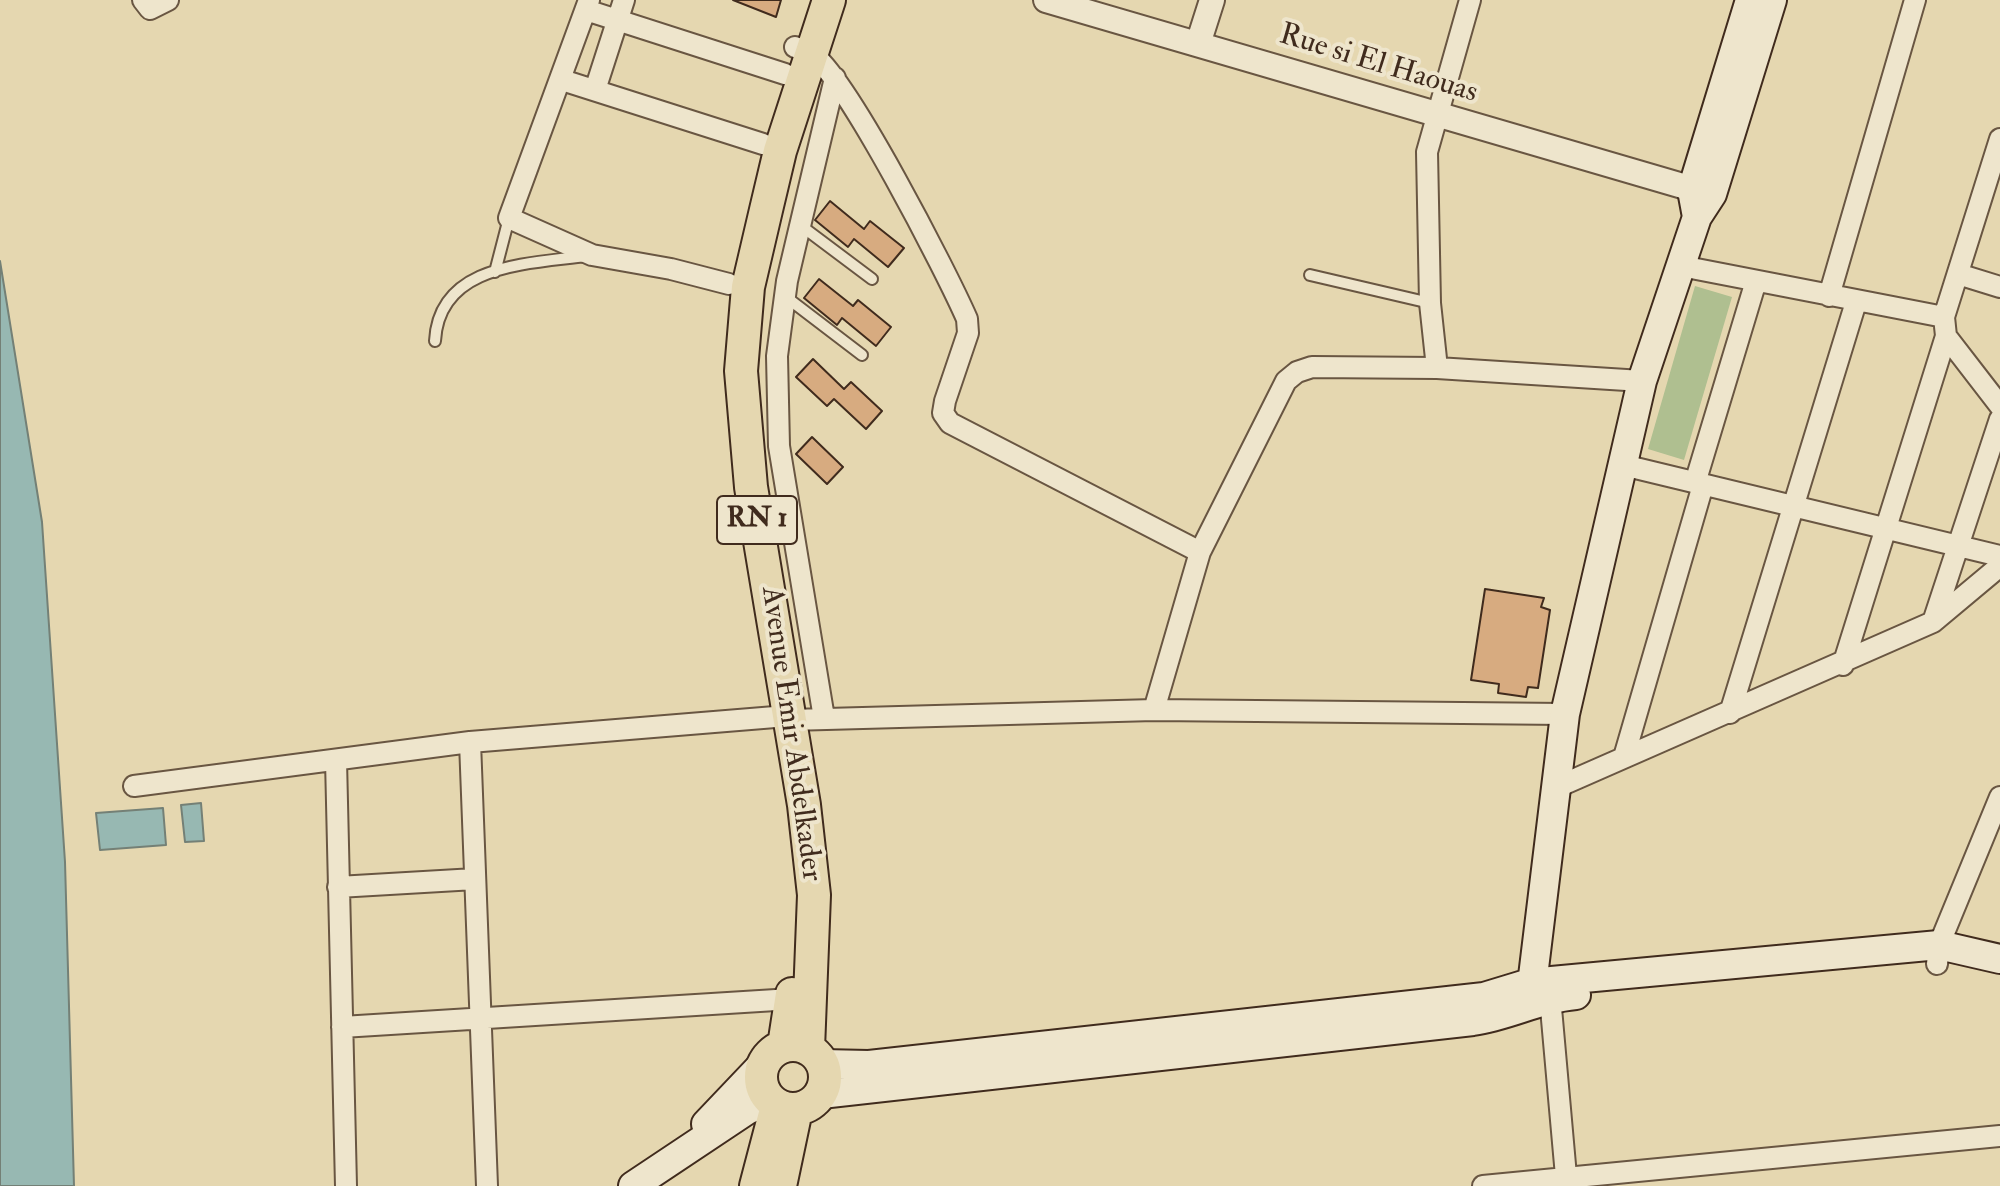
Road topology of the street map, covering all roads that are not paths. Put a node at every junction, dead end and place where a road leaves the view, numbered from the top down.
1 (143, 0) edge
2 (168, 0) edge
3 (807, 0) edge
4 (829, 0) edge
5 (1046, 0) edge
6 (1212, 0) edge
7 (1470, 0) edge
8 (1750, 0) edge
9 (1772, 0) edge
10 (1915, 0) edge
11 (587, 5) edge
12 (621, 10) edge
13 (1198, 44) junction
14 (797, 58) junction
15 (835, 78) junction
16 (562, 80) junction
17 (595, 90) junction
18 (1434, 115) junction
19 (2000, 139) edge
20 (763, 144) junction
21 (1701, 200) junction
22 (509, 218) junction
23 (800, 225) junction
24 (592, 255) junction
25 (1681, 266) junction
26 (495, 272) junction
27 (1958, 274) junction
28 (1310, 275) dead end
29 (872, 279) dead end
30 (1756, 281) junction
31 (729, 284) junction
32 (2000, 287) edge
33 (784, 296) junction
34 (1829, 296) junction
35 (1856, 302) junction
36 (1430, 303) junction
37 (1945, 327) junction
38 (435, 341) dead end
39 (862, 355) dead end
40 (1437, 368) junction
41 (1642, 381) junction
42 (1991, 386) edge
43 (2000, 406) edge
44 (2000, 419) edge
45 (1623, 465) junction
46 (1699, 484) junction
47 (1795, 506) junction
48 (1889, 527) junction
49 (1958, 547) junction
50 (1200, 552) junction
51 (2000, 556) edge
52 (2000, 566) edge
53 (1933, 622) junction
54 (1843, 665) junction
55 (1154, 710) junction
56 (1730, 713) junction
57 (1565, 714) junction
58 (783, 718) junction
59 (824, 718) junction
60 (470, 742) junction
61 (1624, 757) junction
62 (336, 760) junction
63 (134, 786) dead end
64 (1555, 788) junction
65 (2000, 797) edge
66 (475, 879) junction
67 (338, 887) junction
68 (1938, 954) junction
69 (2000, 959) edge
70 (1537, 995) junction
71 (792, 999) junction
72 (481, 1019) junction
73 (342, 1027) junction
74 (793, 1079) junction
75 (2000, 1136) edge
76 (1566, 1176) junction
77 (1612, 1180) edge
78 (346, 1186) edge
79 (487, 1186) edge
80 (633, 1186) edge
81 (756, 1186) edge
82 (780, 1186) edge
83 (1483, 1186) edge

1 - 2 street
3 - 14 main road, Avenue Emir Abdelkader / RN 1
4 - 14 main road, Avenue Emir Abdelkader / RN 1
5 - 13 street, Rue si El Haouas
6 - 13 street
7 - 18 street
8 - 21 main road
9 - 21 main road
10 - 34 street
11 - 12 street
11 - 16 street
12 - 14 street
12 - 17 street
13 - 18 street, Rue si El Haouas
14 - 15 street
14 - 20 main road, Avenue Emir Abdelkader / RN 1
14 - 58 main road, Avenue Emir Abdelkader / RN 1
15 - 23 street
15 - 50 street
16 - 17 street
16 - 22 street
17 - 20 street
18 - 21 street, Rue si El Haouas
18 - 36 street
19 - 27 street
20 - 31 main road, Avenue Emir Abdelkader / RN 1
21 - 25 main road
22 - 24 street
22 - 26 lane
23 - 29 lane
23 - 33 street
24 - 26 lane
24 - 31 street
25 - 30 street
25 - 41 main road
26 - 38 lane
27 - 32 street
27 - 37 street
28 - 36 lane
30 - 34 street
30 - 46 street
31 - 58 main road, Avenue Emir Abdelkader / RN 1
33 - 39 lane
33 - 59 street
34 - 35 street
35 - 37 street
35 - 47 street
36 - 40 street
37 - 42 street
37 - 48 street
40 - 41 street
40 - 50 street
41 - 45 main road
42 - 43 street
44 - 49 street
45 - 46 street
45 - 57 main road
46 - 47 street
46 - 61 street
47 - 48 street
47 - 56 street
48 - 49 street
48 - 54 street
49 - 51 street
49 - 53 street
50 - 55 street
52 - 53 street
53 - 54 street
54 - 56 street
55 - 57 street
55 - 59 street
56 - 61 street
57 - 64 main road
58 - 59 street
58 - 60 street
58 - 71 main road, Avenue Emir Abdelkader / RN 1
58 - 74 main road, Avenue Emir Abdelkader / RN 1
60 - 62 street
60 - 66 street
61 - 64 street
62 - 63 street
62 - 67 street
64 - 70 main road
65 - 68 street
66 - 67 street
66 - 72 street
67 - 73 street
68 - 69 main road
68 - 70 main road
70 - 74 main road
70 - 76 street
71 - 72 street
71 - 74 main road, Avenue Emir Abdelkader / RN 1
72 - 73 street
72 - 79 street
73 - 78 street
74 - 80 main road
74 - 81 main road, RN 1
74 - 82 main road, RN 1
75 - 77 street
76 - 77 street
76 - 83 street

